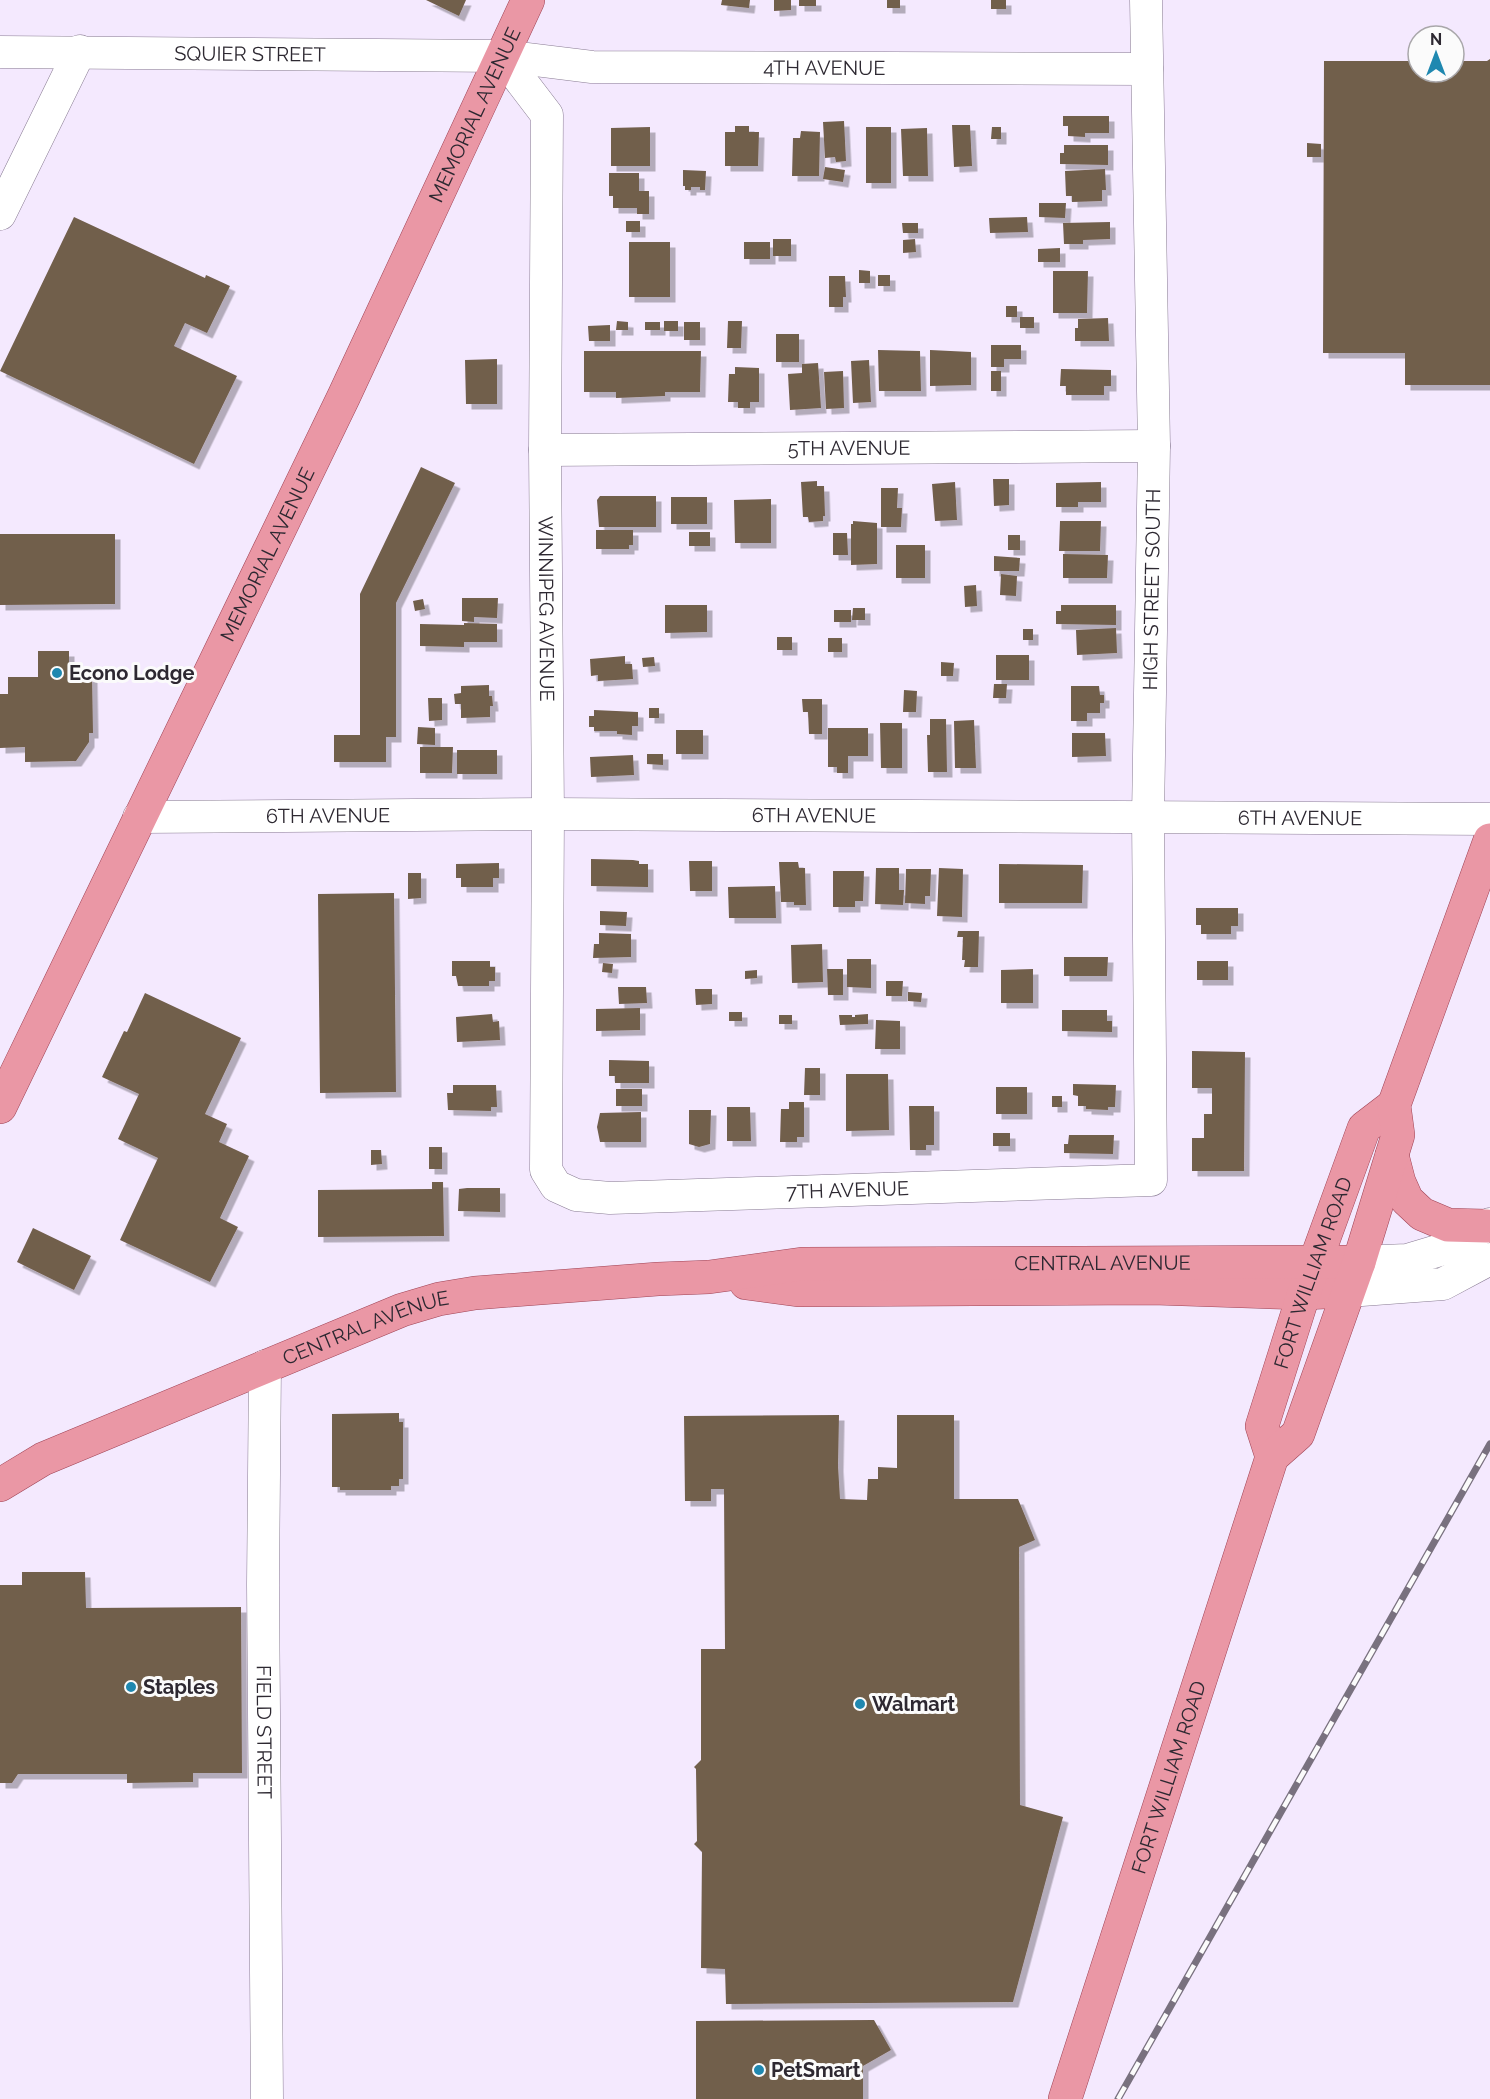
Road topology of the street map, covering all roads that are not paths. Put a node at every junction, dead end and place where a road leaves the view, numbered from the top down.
1 (528, 0) edge
2 (1146, 0) edge
3 (80, 51) junction
4 (0, 52) edge
5 (502, 56) junction
6 (1147, 69) junction
7 (0, 214) edge
8 (1154, 446) junction
9 (545, 450) junction
10 (548, 814) junction
11 (139, 817) junction
12 (1148, 817) junction
13 (1490, 819) edge
14 (1490, 840) edge
15 (1394, 1105) junction
16 (0, 1107) edge
17 (1392, 1155) junction
18 (550, 1177) joint
19 (1151, 1180) joint
20 (1489, 1225) edge
21 (1490, 1259) edge
22 (1317, 1261) junction
23 (1354, 1276) junction
24 (709, 1277) junction
25 (1304, 1293) junction
26 (266, 1366) junction
27 (1272, 1457) junction
28 (43, 1460) junction
29 (0, 1462) edge
30 (0, 1485) edge
31 (267, 2099) edge
32 (1065, 2099) edge

1 - 5 main road, MEMORIAL AVENUE
2 - 6 street, HIGH STREET SOUTH
3 - 4 street, SQUIER STREET
3 - 5 street, SQUIER STREET
3 - 7 street
5 - 6 street, 4TH AVENUE
5 - 9 street, WINNIPEG AVENUE
5 - 11 main road, MEMORIAL AVENUE
6 - 8 street, HIGH STREET SOUTH
8 - 9 street, 5TH AVENUE
8 - 12 street, HIGH STREET SOUTH
9 - 10 street, WINNIPEG AVENUE
10 - 11 street, 6TH AVENUE
10 - 12 street, 6TH AVENUE
10 - 18 street, WINNIPEG AVENUE
11 - 16 main road, MEMORIAL AVENUE
12 - 13 street, 6TH AVENUE
12 - 19 street, HIGH STREET SOUTH
14 - 15 main road, FORT WILLIAM ROAD
15 - 17 main road, FORT WILLIAM ROAD
15 - 22 main road, FORT WILLIAM ROAD
17 - 20 main road
17 - 23 main road, FORT WILLIAM ROAD
18 - 19 street, 7TH AVENUE
20 - 23 street, CENTRAL AVENUE
21 - 23 street, CENTRAL AVENUE
22 - 23 main road, CENTRAL AVENUE
22 - 24 main road, CENTRAL AVENUE
22 - 25 main road, FORT WILLIAM ROAD
23 - 25 main road, CENTRAL AVENUE
23 - 27 main road, FORT WILLIAM ROAD
24 - 25 main road, CENTRAL AVENUE
24 - 26 main road, CENTRAL AVENUE
25 - 27 main road, FORT WILLIAM ROAD
26 - 28 main road, CENTRAL AVENUE
26 - 31 street, FIELD STREET
27 - 32 main road, FORT WILLIAM ROAD
28 - 29 main road, CENTRAL AVENUE
28 - 30 main road, CENTRAL AVENUE

